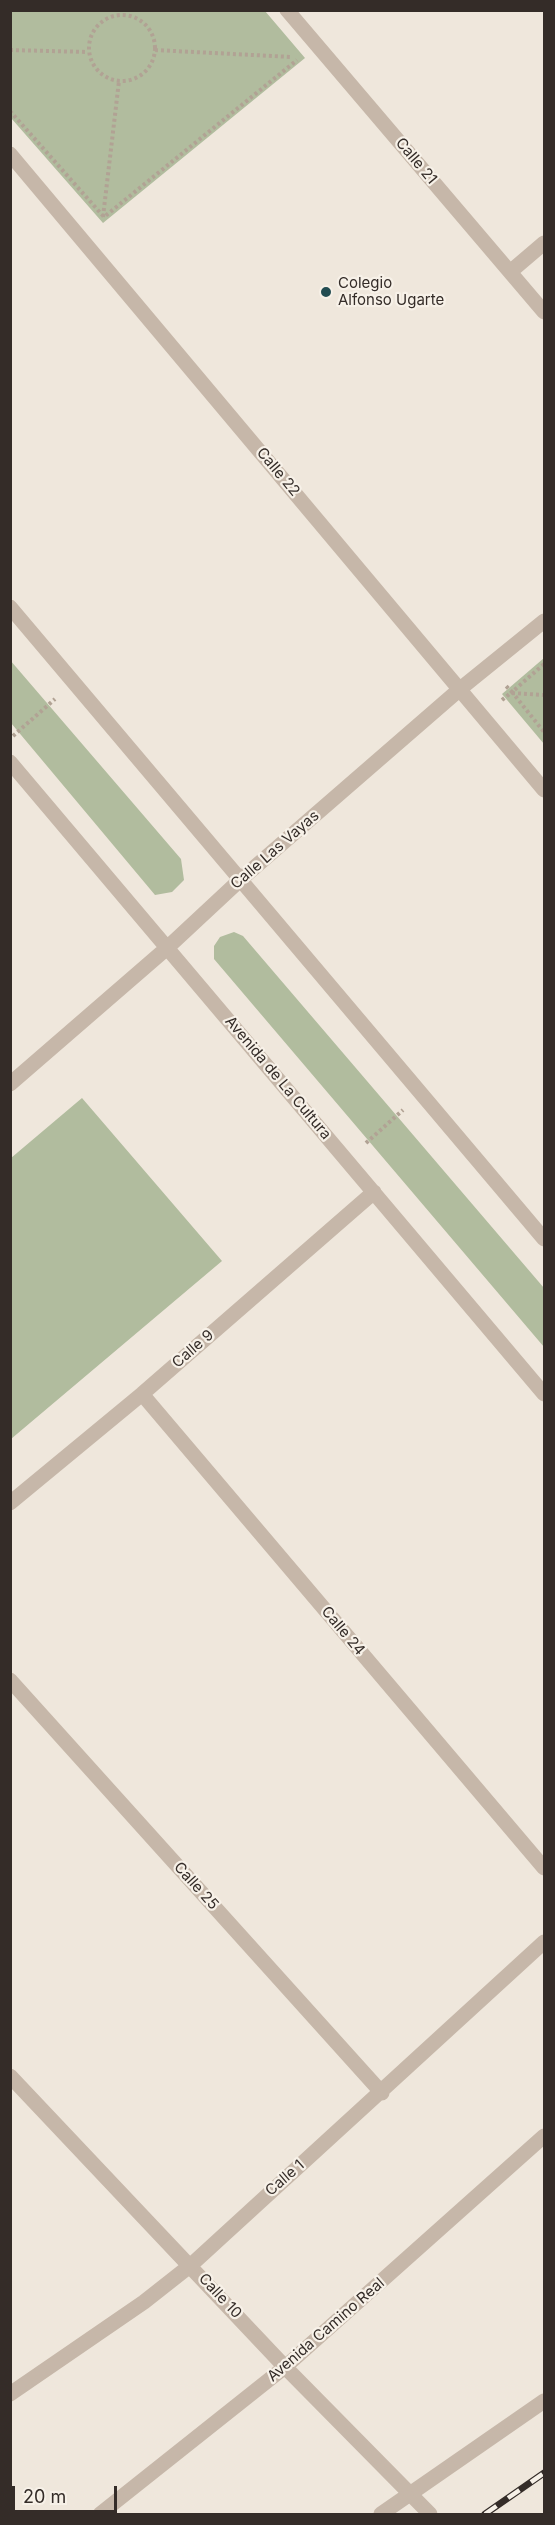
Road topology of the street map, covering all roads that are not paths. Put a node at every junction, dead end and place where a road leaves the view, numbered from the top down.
1 (287, 10) edge
2 (10, 154) edge
3 (544, 243) edge
4 (510, 272) junction
5 (544, 312) edge
6 (10, 607) edge
7 (544, 621) edge
8 (460, 689) junction
9 (10, 762) edge
10 (544, 790) edge
11 (240, 880) junction
12 (167, 948) junction
13 (10, 1084) edge
14 (374, 1192) junction
15 (544, 1239) edge
16 (142, 1394) junction
17 (544, 1394) edge
18 (10, 1503) edge
19 (10, 1680) edge
20 (544, 1868) edge
21 (544, 1942) edge
22 (10, 2076) edge
23 (382, 2092) junction
24 (544, 2136) edge
25 (191, 2265) junction
26 (285, 2367) junction
27 (10, 2394) edge
28 (544, 2401) edge
29 (412, 2494) junction
30 (100, 2514) edge
31 (381, 2514) edge
32 (430, 2514) edge

1 - 4 street, Calle 21
2 - 8 street, Calle 22
3 - 4 street
4 - 5 street, Calle 21
6 - 11 street
7 - 8 street, Calle Las Vayas
8 - 10 street, Calle 22
8 - 11 street, Calle Las Vayas
9 - 12 street, Avenida de La Cultura
11 - 12 street, Calle Las Vayas
11 - 15 street
12 - 13 street, Calle Las Vayas
12 - 14 street, Avenida de La Cultura
14 - 16 street, Calle 9
14 - 17 street, Avenida de La Cultura
16 - 18 street, Calle 9
16 - 20 street, Calle 24
19 - 23 street, Calle 25
21 - 23 street, Calle 1
22 - 25 street, Calle 10
23 - 25 street, Calle 1
24 - 26 street, Avenida Camino Real
25 - 26 street, Calle 10
25 - 27 street, Calle 1
26 - 29 street, Calle 10
26 - 30 street, Avenida Camino Real
28 - 29 street
29 - 31 street
29 - 32 street, Calle 10

